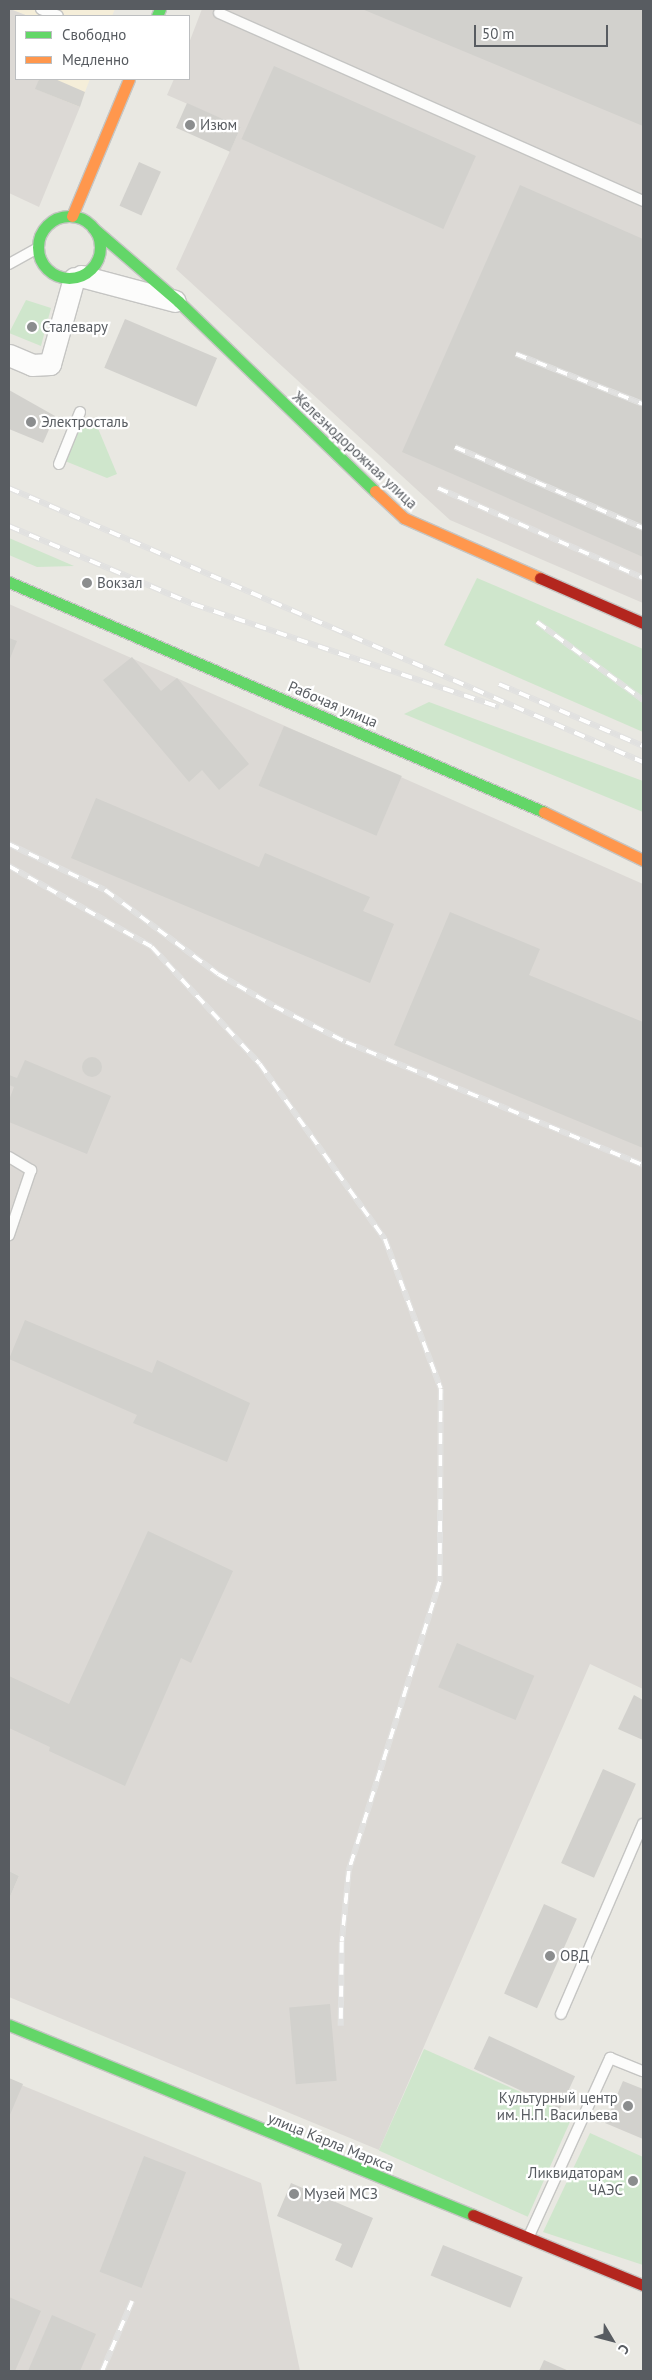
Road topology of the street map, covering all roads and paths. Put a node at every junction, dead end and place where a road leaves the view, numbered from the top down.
1 (41, 9) edge
2 (219, 13) dead end
3 (56, 15) edge
4 (128, 80) edge
5 (643, 201) edge
6 (72, 216) junction
7 (93, 228) junction
8 (38, 248) junction
9 (9, 264) edge
10 (78, 277) junction
11 (179, 302) junction
12 (9, 355) edge
13 (80, 412) dead end
14 (59, 464) dead end
15 (9, 582) edge
16 (643, 623) edge
17 (643, 860) edge
18 (9, 1156) edge
19 (9, 1235) edge
20 (643, 1824) edge
21 (561, 2014) dead end
22 (9, 2025) edge
23 (643, 2071) edge
24 (527, 2240) junction
25 (643, 2285) edge

1 - 3 lane
2 - 5 lane
4 - 6 street
6 - 7 street
6 - 8 street
7 - 10 street
7 - 11 street, Железнодорожная улица
8 - 9 lane
8 - 10 street
10 - 11 street
10 - 12 street
11 - 16 street, Железнодорожная улица
13 - 14 lane
15 - 17 street, Рабочая улица
18 - 19 lane
20 - 21 lane
22 - 24 street, улица Карла Маркса
23 - 24 lane
24 - 25 street, улица Карла Маркса

